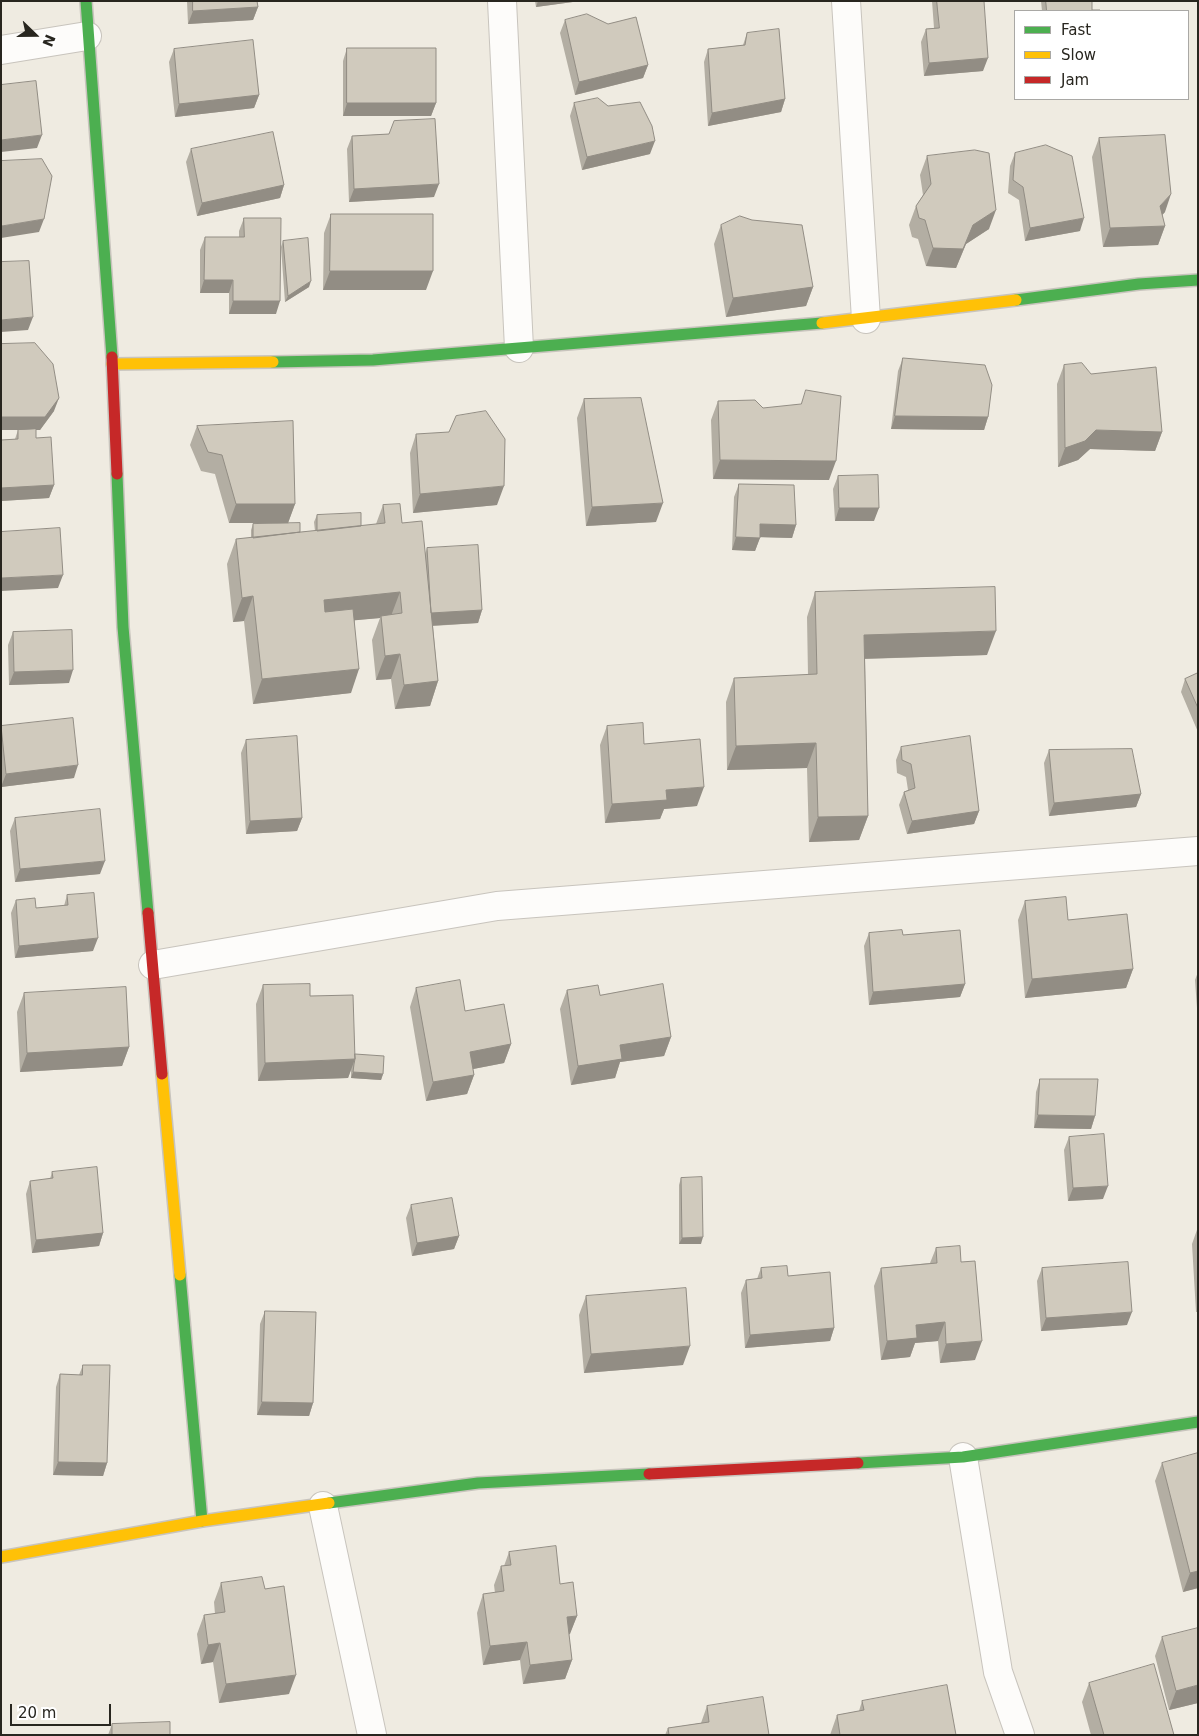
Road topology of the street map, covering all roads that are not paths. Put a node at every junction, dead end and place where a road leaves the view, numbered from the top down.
1 (86, 1) edge
2 (502, 1) edge
3 (846, 1) edge
4 (88, 36) junction
5 (1, 50) edge
6 (1198, 280) edge
7 (866, 319) junction
8 (520, 348) junction
9 (112, 364) junction
10 (1198, 850) edge
11 (153, 965) junction
12 (1198, 1422) edge
13 (963, 1457) junction
14 (323, 1506) junction
15 (202, 1521) junction
16 (1, 1557) edge
17 (372, 1735) edge
18 (1020, 1735) edge

1 - 4 street
2 - 8 street
3 - 7 street
4 - 5 street
4 - 9 street
6 - 7 street
7 - 8 street
8 - 9 street
9 - 11 street
10 - 11 street
11 - 15 street
12 - 13 street
13 - 14 street
13 - 18 street
14 - 15 street
14 - 17 street
15 - 16 street

